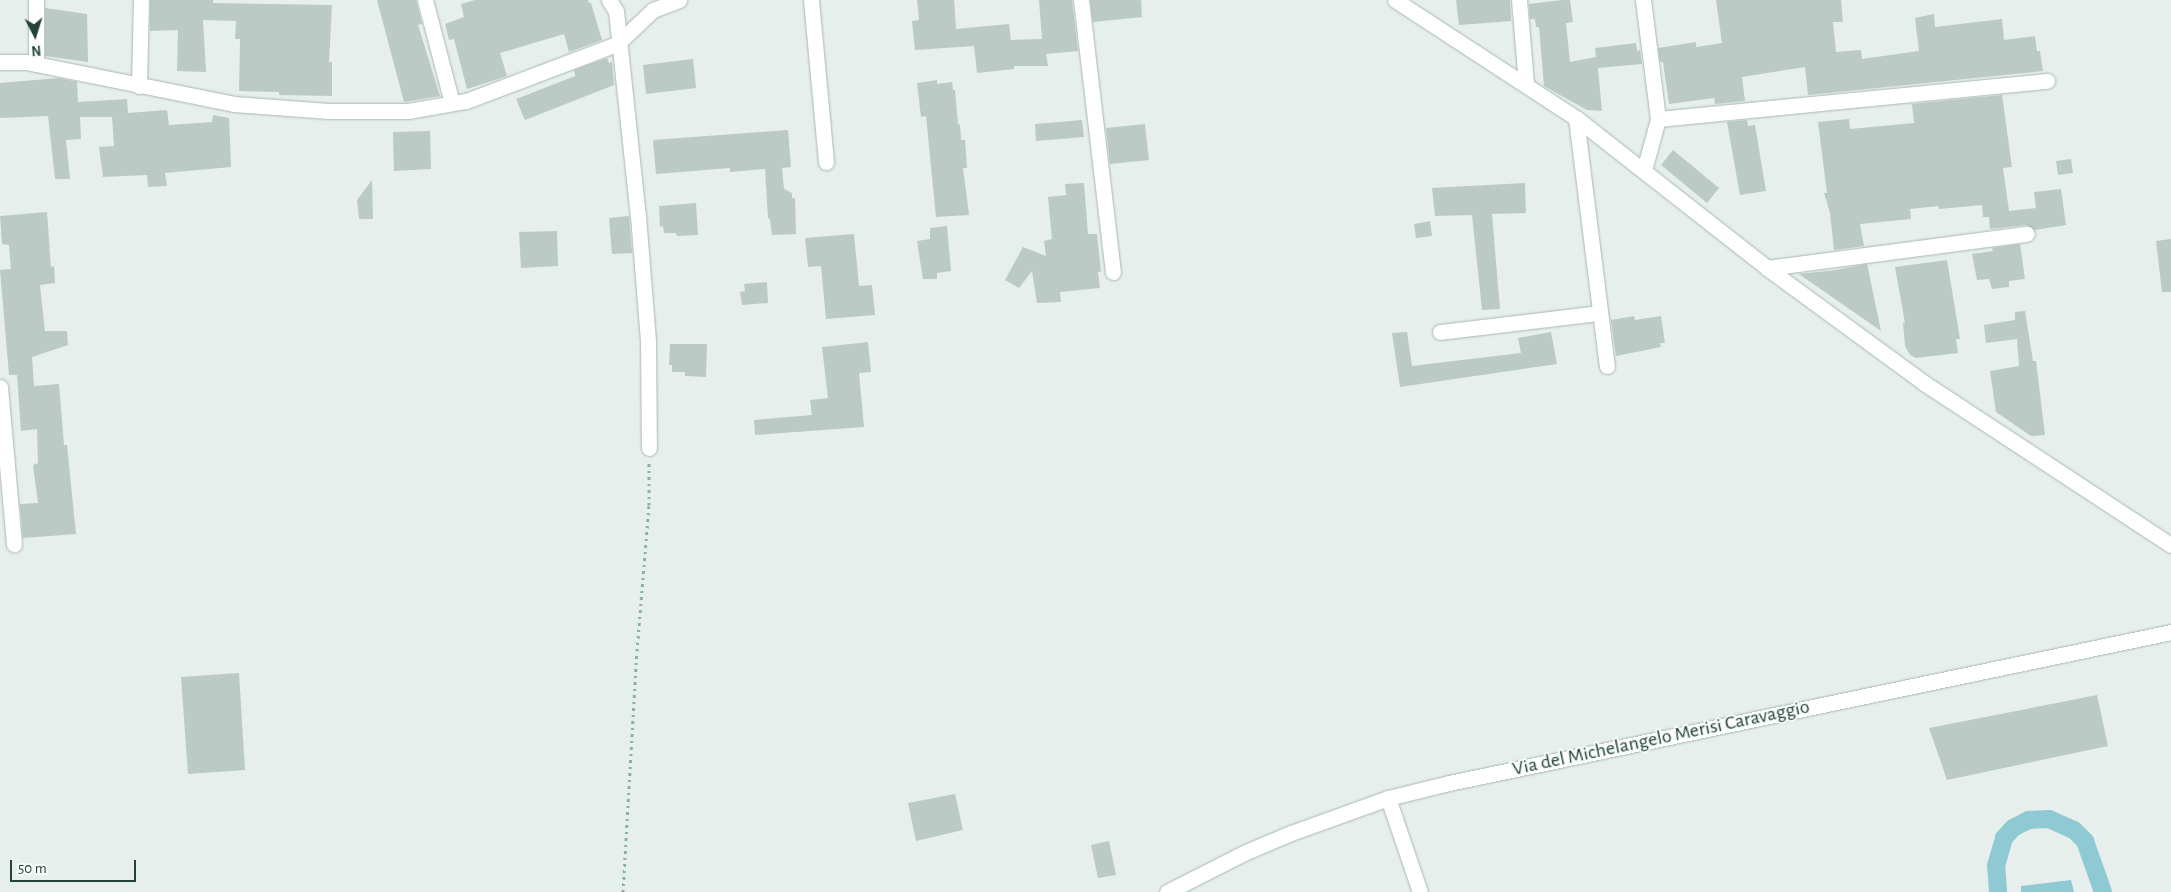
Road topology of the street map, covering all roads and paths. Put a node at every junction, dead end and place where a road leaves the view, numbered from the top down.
1 (36, 0) edge
2 (141, 0) edge
3 (425, 0) edge
4 (609, 0) edge
5 (679, 0) edge
6 (811, 0) edge
7 (1081, 0) edge
8 (1395, 0) edge
9 (1519, 0) edge
10 (1643, 0) edge
11 (617, 44) junction
12 (0, 62) edge
13 (36, 64) junction
14 (2047, 81) dead end
15 (1526, 84) junction
16 (139, 86) junction
17 (452, 103) junction
18 (1576, 118) junction
19 (1658, 119) junction
20 (826, 162) dead end
21 (1644, 170) junction
22 (2027, 234) dead end
23 (1767, 268) junction
24 (1112, 272) dead end
25 (1599, 313) junction
26 (1440, 332) dead end
27 (1607, 366) dead end
28 (0, 387) edge
29 (649, 448) joint
30 (14, 544) dead end
31 (2171, 545) edge
32 (2171, 632) edge
33 (1388, 798) junction
34 (623, 892) edge
35 (1167, 892) edge
36 (1420, 892) edge

1 - 13 street
2 - 16 street
3 - 17 street
4 - 11 street
5 - 11 street
6 - 20 street
7 - 24 street
8 - 15 street
9 - 15 street
10 - 19 street
11 - 17 street
11 - 29 street
12 - 13 street
13 - 16 street
14 - 19 street
15 - 18 street
16 - 17 street
18 - 21 street
18 - 25 street
19 - 21 street
21 - 23 street
22 - 23 street
23 - 31 street
25 - 26 street
25 - 27 street
28 - 30 street
29 - 34 path
32 - 33 street, Via del Michelangelo Merisi Caravaggio
33 - 35 street, Via del Michelangelo Merisi Caravaggio
33 - 36 street

